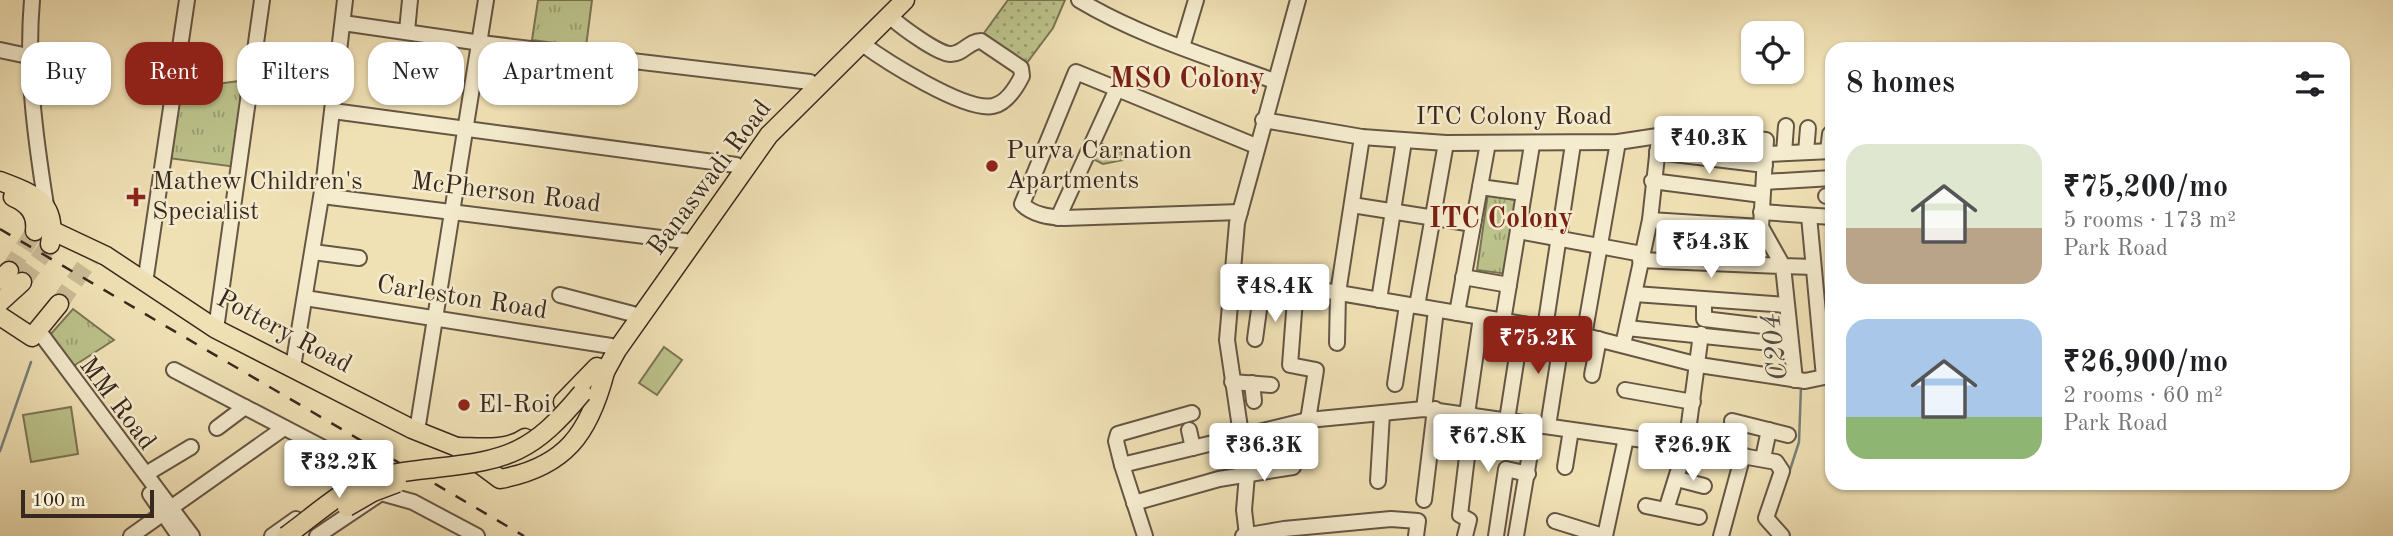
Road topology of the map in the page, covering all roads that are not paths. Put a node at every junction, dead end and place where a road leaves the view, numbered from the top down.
1 (32, 0) edge
2 (187, 0) edge
3 (262, 0) edge
4 (345, 0) edge
5 (410, 0) edge
6 (486, 0) edge
7 (905, 0) edge
8 (1079, 0) edge
9 (1196, 0) edge
10 (1298, 0) edge
11 (892, 8) edge
12 (343, 23) junction
13 (407, 31) junction
14 (29, 42) edge
15 (479, 42) edge
16 (478, 43) edge
17 (860, 43) junction
18 (1182, 47) junction
19 (478, 49) edge
20 (0, 50) edge
21 (21, 54) edge
22 (878, 54) junction
23 (638, 62) edge
24 (904, 76) dead end
25 (1274, 81) junction
26 (810, 82) junction
27 (1117, 89) junction
28 (32, 105) edge
29 (333, 111) junction
30 (1263, 120) junction
31 (1786, 126) dead end
32 (465, 128) junction
33 (1808, 128) dead end
34 (1362, 136) junction
35 (1404, 141) junction
36 (1618, 142) junction
37 (1446, 143) junction
38 (1488, 143) junction
39 (1573, 144) junction
40 (1532, 145) junction
41 (1658, 145) junction
42 (1256, 146) junction
43 (1825, 151) edge
44 (1806, 152) junction
45 (1766, 153) junction
46 (1784, 153) junction
47 (736, 165) junction
48 (1825, 179) edge
49 (0, 181) edge
50 (1652, 181) junction
51 (1480, 187) junction
52 (1763, 188) junction
53 (0, 191) edge
54 (1524, 193) junction
55 (322, 196) junction
56 (1352, 205) junction
57 (452, 210) junction
58 (1240, 212) junction
59 (1394, 212) junction
60 (1761, 212) junction
61 (1809, 216) junction
62 (1825, 217) edge
63 (1058, 218) junction
64 (1433, 218) junction
65 (1650, 220) junction
66 (1473, 224) junction
67 (44, 226) junction
68 (1761, 228) junction
69 (1518, 231) junction
70 (1558, 239) junction
71 (685, 241) junction
72 (1600, 246) junction
73 (313, 252) junction
74 (1641, 257) junction
75 (359, 258) dead end
76 (1783, 266) junction
77 (1813, 267) junction
78 (1233, 275) junction
79 (1463, 277) junction
80 (10, 278) tunnel mouth
81 (1263, 280) junction
82 (145, 283) junction
83 (1509, 285) junction
84 (1296, 286) junction
85 (1338, 293) junction
86 (1635, 294) junction
87 (560, 295) dead end
88 (305, 298) junction
89 (1379, 300) junction
90 (1704, 301) junction
91 (0, 302) edge
92 (60, 304) tunnel mouth
93 (1412, 305) junction
94 (1786, 305) junction
95 (1436, 310) junction
96 (1457, 313) junction
97 (633, 314) junction
98 (0, 316) edge
99 (1481, 317) junction
100 (434, 318) junction
101 (1503, 321) junction
102 (1522, 324) junction
103 (1545, 328) junction
104 (1627, 328) junction
105 (216, 329) junction
106 (1789, 329) junction
107 (1563, 331) junction
108 (35, 334) junction
109 (1701, 334) junction
110 (1592, 338) junction
111 (1255, 339) dead end
112 (1336, 343) dead end
113 (1623, 345) junction
114 (1791, 345) junction
115 (611, 346) junction
116 (1699, 365) junction
117 (293, 367) junction
118 (174, 370) dead end
119 (601, 370) junction
120 (1592, 375) dead end
121 (1799, 381) junction
122 (1232, 382) junction
123 (1252, 383) junction
124 (1395, 384) dead end
125 (1271, 385) dead end
126 (1625, 390) dead end
127 (586, 396) junction
128 (1254, 401) dead end
129 (1693, 402) junction
130 (244, 407) junction
131 (1430, 409) junction
132 (1192, 412) dead end
133 (1382, 414) junction
134 (1470, 414) junction
135 (1308, 420) junction
136 (1507, 420) junction
137 (1732, 421) dead end
138 (1541, 425) junction
139 (217, 428) dead end
140 (284, 428) junction
141 (417, 430) junction
142 (1189, 430) dead end
143 (1571, 430) junction
144 (1769, 430) junction
145 (1788, 435) dead end
146 (1241, 436) junction
147 (1626, 438) junction
148 (1686, 446) junction
149 (191, 447) dead end
150 (457, 447) junction
151 (1193, 448) junction
152 (1743, 455) junction
153 (1763, 458) junction
154 (1122, 465) junction
155 (1293, 467) dead end
156 (1564, 467) dead end
157 (363, 471) junction
158 (146, 474) junction
159 (1528, 474) junction
160 (1247, 475) junction
161 (1676, 479) junction
162 (1378, 481) dead end
163 (1704, 486) dead end
164 (381, 493) junction
165 (1424, 500) dead end
166 (1134, 503) junction
167 (1646, 506) dead end
168 (167, 510) junction
169 (1666, 510) junction
170 (1699, 517) dead end
171 (1555, 521) dead end
172 (1417, 529) edge
173 (1355, 530) edge
174 (1776, 530) edge
175 (1245, 535) edge
176 (131, 536) edge
177 (179, 536) edge
178 (192, 536) edge
179 (272, 536) edge
180 (286, 536) edge
181 (305, 536) edge
182 (317, 536) edge
183 (477, 536) edge
184 (1145, 536) edge
185 (1465, 536) edge
186 (1496, 536) edge
187 (1516, 536) edge
188 (1604, 536) edge
189 (1721, 536) edge

1 - 14 street
2 - 82 street
3 - 105 street
4 - 12 street
5 - 13 street
6 - 15 street
7 - 11 main road, Banaswadi Road
8 - 18 street
9 - 18 street
10 - 25 street
11 - 17 main road, Banaswadi Road
11 - 22 street
11 - 26 main road, Banaswadi Road
12 - 13 street
12 - 29 street
13 - 16 street
17 - 22 street
17 - 119 main road, Banaswadi Road
18 - 25 street
19 - 32 street
20 - 21 street
22 - 24 street
23 - 26 street
25 - 30 street
26 - 47 main road, Banaswadi Road
27 - 42 street
27 - 63 street
27 - 63 street
28 - 67 street
29 - 32 street
29 - 55 street
30 - 34 street, ITC Colony Road
30 - 42 street
31 - 46 street
32 - 47 street
32 - 57 street
33 - 44 street
34 - 35 street, ITC Colony Road
34 - 56 street
35 - 37 street, ITC Colony Road
35 - 59 street
36 - 39 street, ITC Colony Road
36 - 41 street, ITC Colony Road
36 - 72 street
37 - 38 street, ITC Colony Road
37 - 64 street
38 - 40 street, ITC Colony Road
38 - 51 street
39 - 40 street, ITC Colony Road
39 - 70 street
40 - 54 street
41 - 45 street
41 - 45 street, ITC Colony Road
41 - 50 street
42 - 58 street
43 - 44 street
44 - 46 street
45 - 46 street
45 - 52 street
47 - 71 main road, Banaswadi Road
48 - 52 street
49 - 67 main road
50 - 52 street
50 - 65 street
51 - 54 street
51 - 66 street
52 - 60 street
53 - 67 main road
54 - 69 street
55 - 57 street, McPherson Road
55 - 73 street
56 - 59 street
56 - 85 street
57 - 71 street, McPherson Road
57 - 100 street
58 - 63 street
58 - 78 street
59 - 64 street
59 - 89 street
60 - 61 street
60 - 68 street
61 - 62 street
61 - 77 street
64 - 66 street
64 - 93 street
65 - 68 street
65 - 74 street
66 - 79 street
67 - 82 main road, Pottery Road
68 - 76 street
69 - 70 street
69 - 83 street
70 - 72 street
70 - 103 street
71 - 97 main road, Banaswadi Road
72 - 74 street
72 - 110 street
73 - 75 street
73 - 88 street
74 - 76 street
74 - 86 street
76 - 77 street
76 - 94 street
77 - 121 street
78 - 81 street
78 - 122 street
79 - 83 street
79 - 96 street
80 - 91 main road
81 - 84 street
81 - 111 street
82 - 105 main road, Pottery Road
83 - 101 street
84 - 85 street
84 - 135 street
85 - 89 street
85 - 112 street
86 - 90 street
86 - 104 street
87 - 97 street
88 - 100 street, Carleston Road
88 - 117 street
89 - 93 street
90 - 94 street
90 - 106 street
92 - 108 main road
93 - 95 street
93 - 124 street
94 - 106 street
95 - 96 street
95 - 131 street
96 - 99 street
97 - 115 main road, Banaswadi Road
98 - 108 main road, MM Road
99 - 101 street
99 - 134 street
100 - 115 street, Carleston Road
100 - 141 street
101 - 102 street
102 - 103 street
102 - 136 street
103 - 107 street
104 - 109 street
104 - 113 street
105 - 117 main road, Pottery Road
106 - 114 street
107 - 110 street
107 - 138 street
108 - 158 street, MM Road
108 - 168 street, MM Road
109 - 114 street
109 - 116 street
110 - 113 street
110 - 120 street
113 - 116 street
114 - 121 street
115 - 119 main road, Banaswadi Road
116 - 121 street
116 - 129 street
117 - 141 main road, Pottery Road
118 - 130 street
119 - 127 main road
119 - 150 main road, Pottery Road
119 - 150 main road, Pottery Road
122 - 123 street
122 - 146 street
123 - 125 street
123 - 128 street
126 - 129 street
127 - 180 main road, bridge
127 - 181 main road, bridge
129 - 148 street
130 - 139 street
130 - 140 street
131 - 133 street
131 - 134 street
131 - 165 street
132 - 154 street
133 - 135 street
133 - 162 street
134 - 136 street
134 - 185 street
135 - 146 street
136 - 138 street
137 - 144 street
138 - 143 street
138 - 159 street
140 - 157 street
140 - 168 street
141 - 150 main road, Pottery Road
142 - 151 street
143 - 147 street
143 - 156 street
144 - 145 street
144 - 153 street
146 - 151 street
146 - 160 street
147 - 148 street
147 - 188 street
148 - 152 street
148 - 161 street
149 - 158 street
151 - 154 street
152 - 153 street
152 - 189 street
153 - 174 street
154 - 166 street
155 - 160 street
157 - 164 street
157 - 179 street
158 - 168 street, MM Road
159 - 186 street
159 - 187 street
160 - 166 street
160 - 175 street
161 - 163 street
161 - 169 street
164 - 182 street
164 - 183 street
166 - 184 street
167 - 169 street
168 - 176 street
168 - 177 street, MM Road
168 - 178 street, MM Road
169 - 170 street
171 - 188 street
172 - 173 street
173 - 175 street

